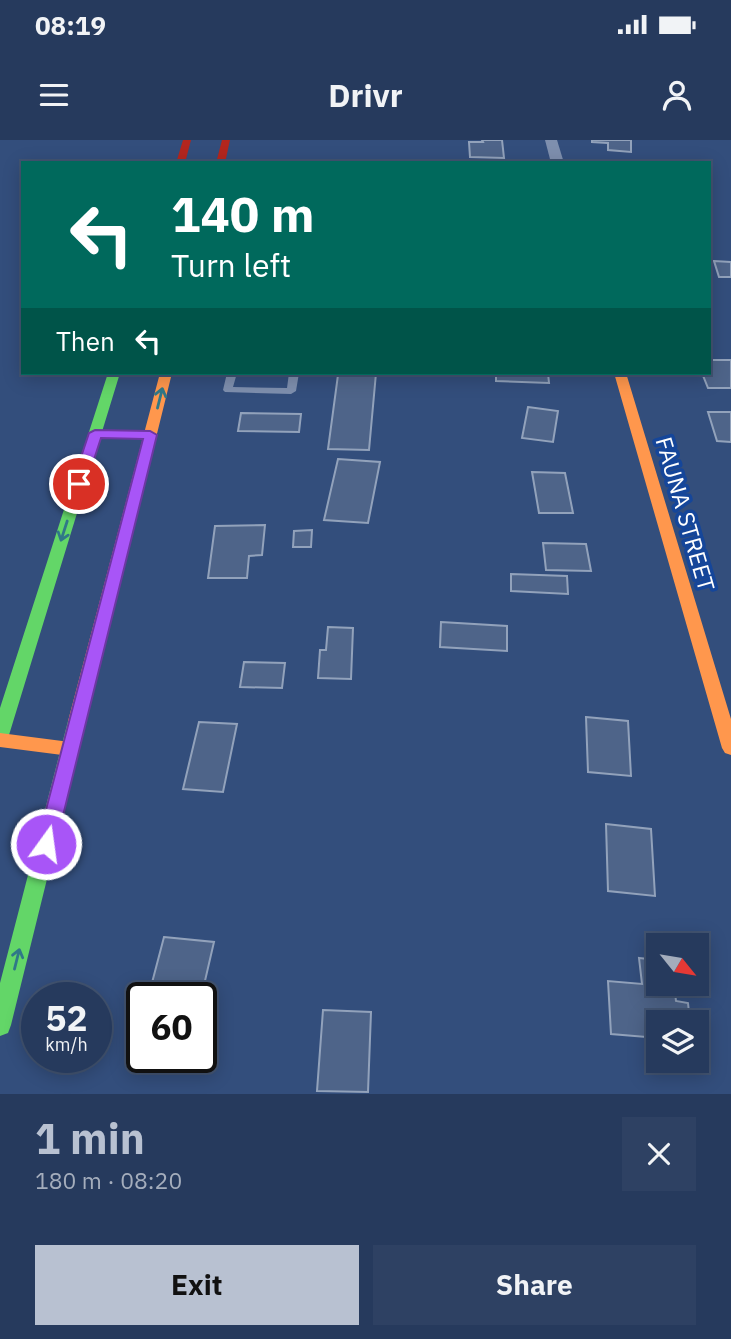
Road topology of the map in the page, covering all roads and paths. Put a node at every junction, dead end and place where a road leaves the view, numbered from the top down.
1 (187, 140) edge
2 (226, 140) edge
3 (551, 140) edge
4 (181, 161) edge
5 (221, 161) edge
6 (557, 161) edge
7 (114, 375) edge
8 (165, 375) edge
9 (232, 375) edge
10 (294, 375) edge
11 (621, 375) edge
12 (0, 735) edge
13 (0, 740) edge
14 (731, 748) edge
15 (70, 749) junction
16 (0, 1025) edge

1 - 4 main road
2 - 5 main road
3 - 6 street
7 -> 12 main road
15 -> 8 main road
9 - 10 lane
11 - 14 main road, FAUNA STREET
13 - 15 main road
16 -> 15 main road

